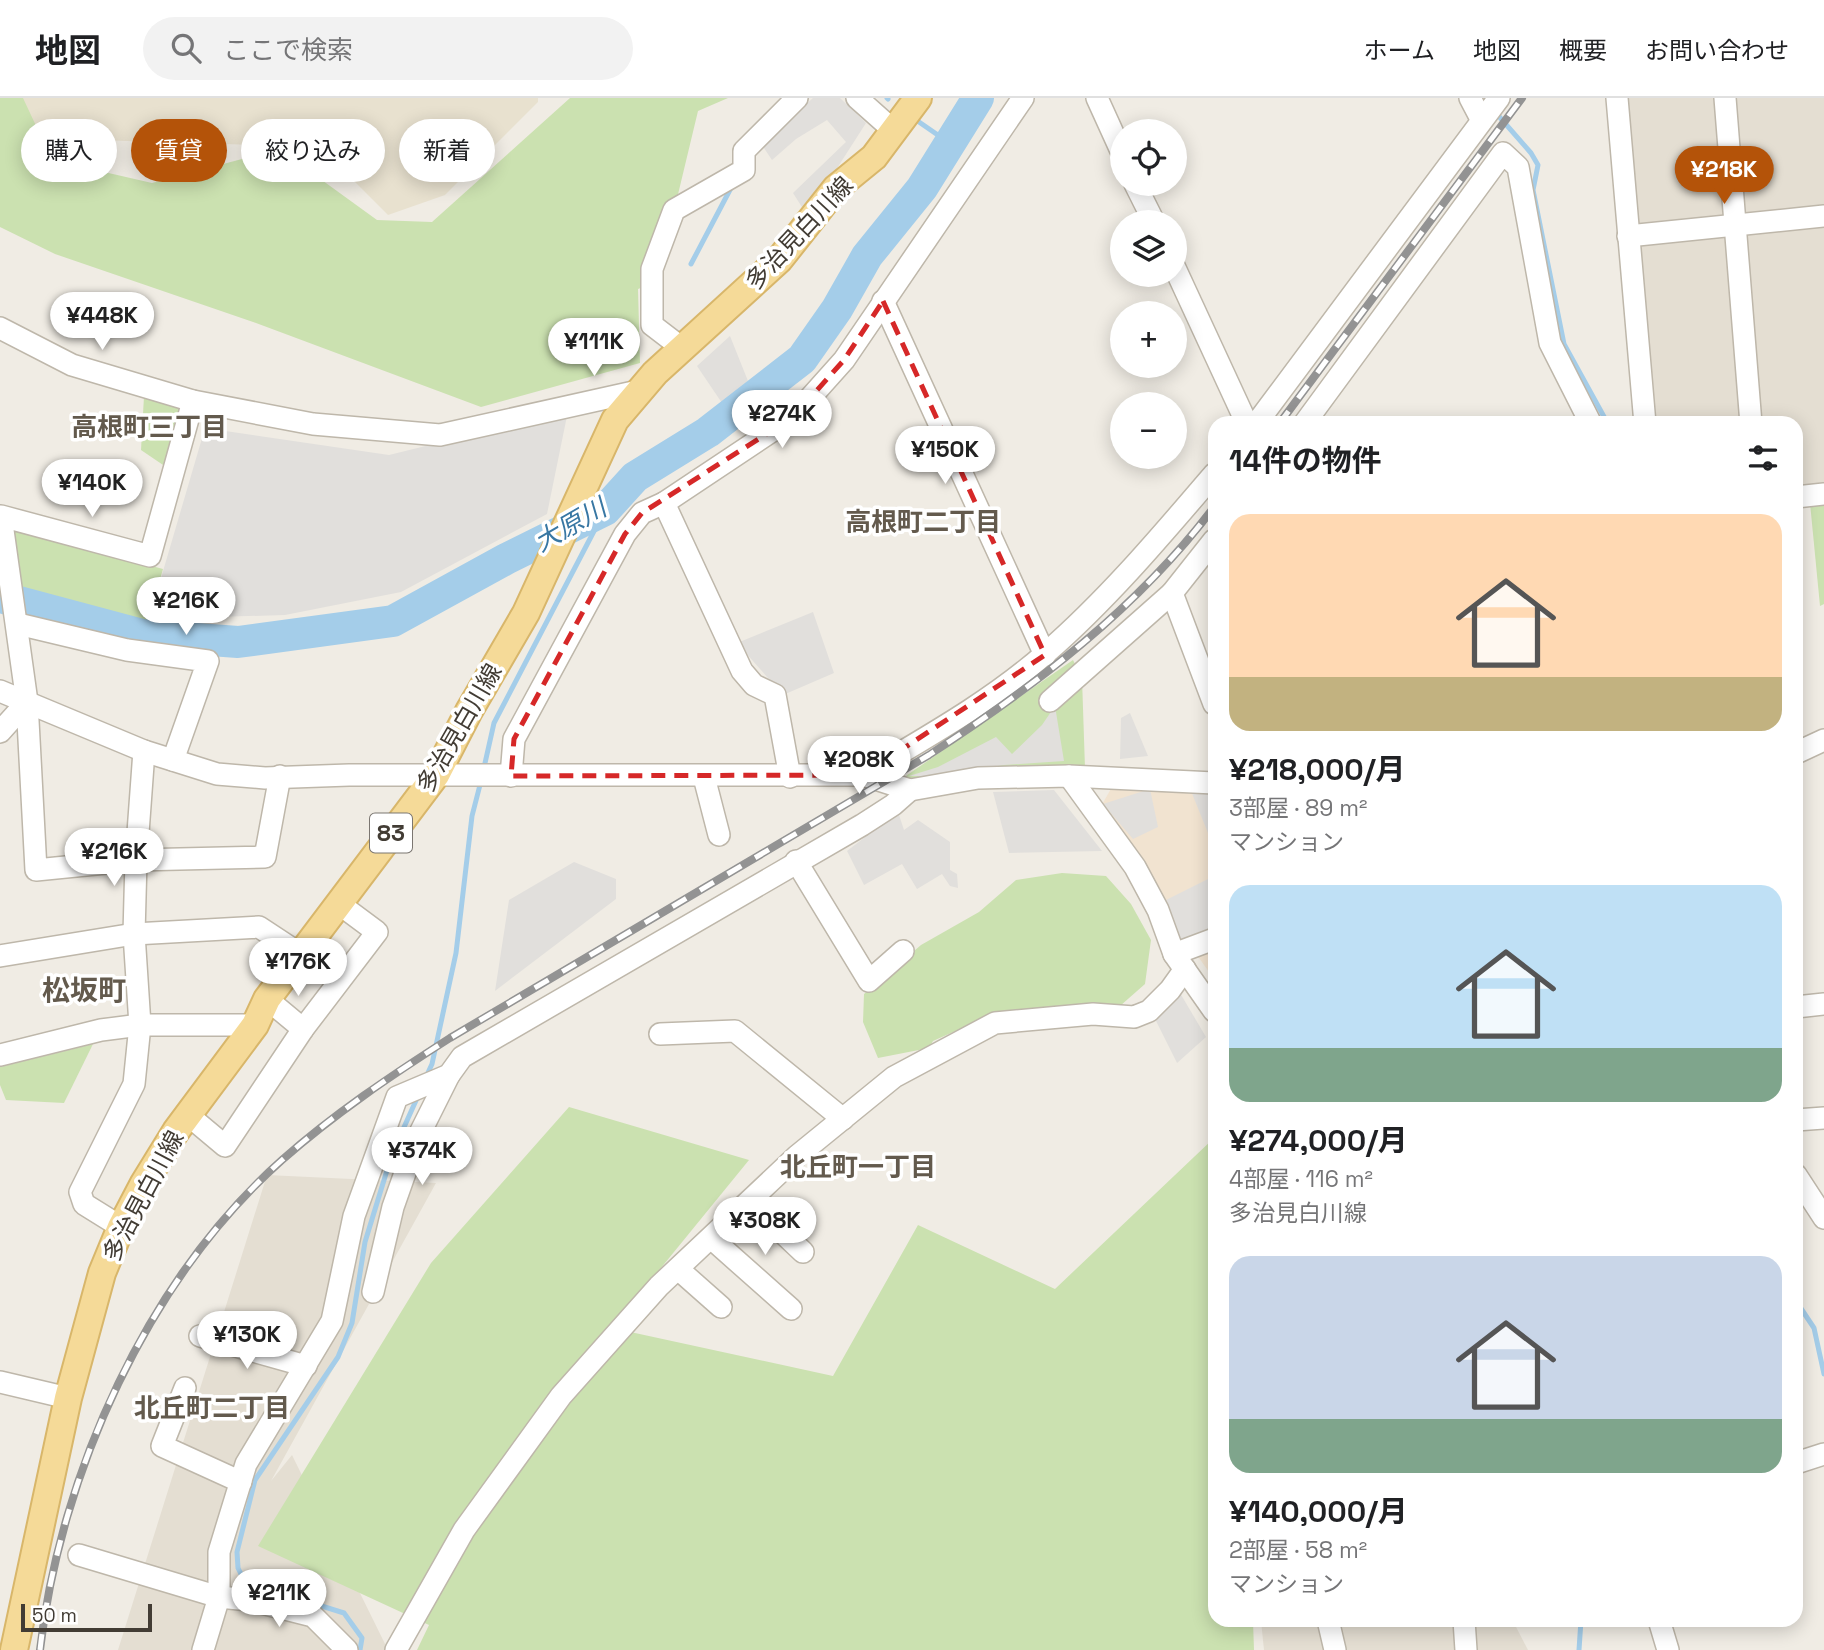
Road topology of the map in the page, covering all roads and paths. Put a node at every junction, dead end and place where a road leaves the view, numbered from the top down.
1 (797, 98) edge
2 (858, 98) edge
3 (918, 98) edge
4 (1023, 98) edge
5 (1097, 98) edge
6 (1469, 98) edge
7 (1499, 98) edge
8 (1617, 98) edge
9 (1725, 98) edge
10 (1481, 119) junction
11 (1110, 127) edge
12 (893, 130) junction
13 (1824, 216) edge
14 (1737, 226) junction
15 (1628, 236) junction
16 (1184, 287) edge
17 (883, 301) junction
18 (0, 328) edge
19 (682, 348) junction
20 (638, 391) junction
21 (193, 401) junction
22 (1243, 416) edge
23 (1262, 416) edge
24 (1310, 416) edge
25 (1587, 416) edge
26 (1643, 416) edge
27 (1750, 416) edge
28 (1208, 481) edge
29 (1824, 494) edge
30 (1803, 496) edge
31 (664, 503) junction
32 (1, 516) edge
33 (1208, 548) edge
34 (1172, 593) junction
35 (18, 624) junction
36 (1045, 654) junction
37 (1208, 688) edge
38 (0, 691) edge
39 (1050, 701) dead end
40 (27, 702) junction
41 (0, 732) edge
42 (1824, 740) edge
43 (1803, 750) edge
44 (144, 751) junction
45 (173, 760) junction
46 (436, 775) junction
47 (863, 775) junction
48 (280, 776) junction
49 (506, 776) junction
50 (1069, 776) junction
51 (704, 777) junction
52 (790, 777) junction
53 (1208, 783) edge
54 (910, 790) junction
55 (719, 835) dead end
56 (136, 860) junction
57 (796, 861) junction
58 (338, 903) junction
59 (134, 934) junction
60 (1208, 943) edge
61 (903, 951) dead end
62 (300, 954) junction
63 (0, 956) edge
64 (1180, 962) junction
65 (267, 999) junction
66 (1208, 1002) edge
67 (1824, 1004) edge
68 (1803, 1006) edge
69 (140, 1025) junction
70 (255, 1025) junction
71 (303, 1029) junction
72 (660, 1034) dead end
73 (0, 1055) edge
74 (449, 1075) junction
75 (188, 1115) junction
76 (1824, 1118) edge
77 (843, 1119) junction
78 (1803, 1120) edge
79 (1803, 1186) edge
80 (750, 1202) junction
81 (1824, 1218) edge
82 (121, 1227) junction
83 (711, 1238) junction
84 (803, 1252) dead end
85 (678, 1269) junction
86 (373, 1292) dead end
87 (721, 1307) dead end
88 (791, 1309) dead end
89 (200, 1336) dead end
90 (306, 1366) junction
91 (0, 1382) edge
92 (185, 1388) dead end
93 (68, 1398) junction
94 (1824, 1454) edge
95 (1803, 1461) edge
96 (241, 1482) junction
97 (79, 1555) dead end
98 (219, 1597) junction
99 (1330, 1627) edge
100 (1464, 1627) edge
101 (1661, 1627) edge
102 (14, 1650) edge
103 (203, 1650) edge
104 (347, 1650) edge
105 (396, 1650) edge
106 (1335, 1650) edge
107 (1466, 1650) edge
108 (1668, 1650) edge

1 - 19 street
2 - 12 street
3 - 12 main road, 多治見白川線 / 83
4 - 17 street
5 - 11 street
6 - 10 street
7 - 10 street
8 - 15 street
9 - 14 street
10 - 23 street
12 - 19 main road, 多治見白川線 / 83
13 - 14 street
14 - 15 street
14 - 27 street
15 - 26 street
16 - 22 street
17 - 31 street
17 - 36 street
18 - 21 street
19 - 20 main road, 多治見白川線 / 83
20 - 21 street
20 - 46 main road, 多治見白川線 / 83
21 - 32 street
24 - 25 street
28 - 36 street
29 - 30 street
31 - 49 street
31 - 52 street
32 - 35 street
33 - 34 street
34 - 37 street
34 - 39 street
35 - 40 street
35 - 45 street
36 - 47 street
38 - 40 street
40 - 41 street
40 - 44 street
40 - 56 street
42 - 43 street
44 - 45 street
44 - 56 street
45 - 48 street
46 - 48 street
46 - 49 street
46 - 58 main road, 多治見白川線 / 83
47 - 52 street
47 - 54 street
48 - 56 street
49 - 51 street
50 - 53 street
50 - 54 street
50 - 64 street
51 - 52 street
51 - 55 street
54 - 57 street
56 - 59 street
57 - 61 street
57 - 74 street
58 - 62 main road, 多治見白川線 / 83
58 - 71 street
59 - 62 street
59 - 63 street
59 - 69 street
60 - 64 street
62 - 65 main road, 多治見白川線 / 83
64 - 66 street
64 - 77 street
65 - 70 main road, 多治見白川線 / 83
65 - 71 street
67 - 68 street
69 - 70 street
69 - 73 street
69 - 82 street
70 - 75 main road, 多治見白川線 / 83
71 - 75 street
72 - 77 street
74 - 86 street
74 - 90 street
75 - 82 main road, 多治見白川線 / 83
76 - 78 street
77 - 80 street
79 - 81 street
80 - 83 street
80 - 84 street
82 - 93 main road, 多治見白川線 / 83
83 - 85 street
83 - 88 street
85 - 87 street
85 - 105 street
89 - 90 street
90 - 96 street
91 - 93 street
92 - 96 street
93 - 102 main road, 多治見白川線 / 83
94 - 95 street
96 - 98 street
97 - 98 street
98 - 103 street
98 - 104 street
99 - 106 street
100 - 107 street
101 - 108 street

